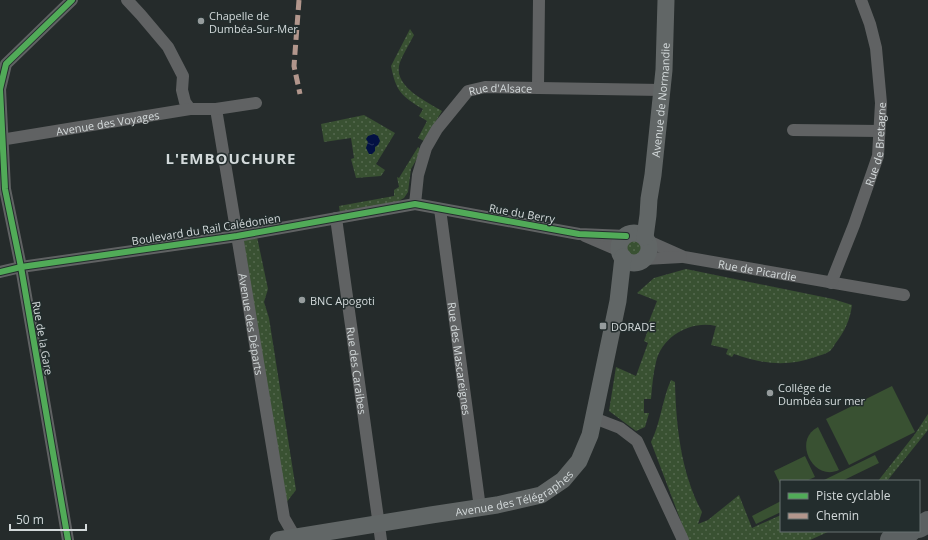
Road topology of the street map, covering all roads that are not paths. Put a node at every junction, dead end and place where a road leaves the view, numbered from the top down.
1 (72, 0) edge
2 (127, 0) edge
3 (539, 0) edge
4 (666, 0) edge
5 (861, 0) edge
6 (538, 87) junction
7 (661, 90) junction
8 (256, 103) dead end
9 (190, 109) junction
10 (216, 109) junction
11 (793, 130) dead end
12 (879, 131) junction
13 (1, 140) edge
14 (415, 204) junction
15 (440, 209) junction
16 (336, 218) junction
17 (579, 234) junction
18 (237, 236) junction
19 (637, 237) junction
20 (631, 257) junction
21 (684, 257) junction
22 (21, 267) junction
23 (0, 272) edge
24 (831, 283) junction
25 (904, 295) dead end
26 (594, 418) junction
27 (480, 508) junction
28 (380, 532) edge
29 (908, 532) edge
30 (290, 539) edge
31 (68, 540) edge
32 (683, 540) edge
33 (891, 540) edge

1 - 13 street, Rue de la Gare
2 - 9 street
3 - 6 street
4 - 7 street, Avenue de Normandie
5 - 12 street, Rue de Bretagne
6 - 7 street, Rue d'Alsace
6 - 14 street, Rue d'Alsace
7 - 19 street, Avenue de Normandie
8 - 10 street, Avenue des Voyages
9 - 10 street, Avenue des Voyages
9 - 13 street, Avenue des Voyages
10 - 18 street, Avenue des Départs
11 - 12 street
12 - 24 street, Rue de Bretagne
13 - 22 street, Rue de la Gare
14 - 15 street, Rue du Berry
14 - 16 street, Boulevard du Rail Calédonien
15 - 17 street, Rue du Berry
15 - 27 street, Rue des Mascareignes
16 - 18 street, Boulevard du Rail Calédonien
16 - 28 street, Rue des Caraibes
17 - 19 street, Rue du Berry
17 - 20 street, Rue du Berry
18 - 22 street, Boulevard du Rail Calédonien
18 - 30 street, Avenue des Départs
19 - 20 street
19 - 20 street
19 - 21 street, Rue de Picardie
20 - 21 street, Rue de Picardie
20 - 26 street, Avenue des Télégraphes
21 - 24 street, Rue de Picardie
22 - 23 street, Boulevard du Rail Calédonien
22 - 31 street, Rue de la Gare
24 - 25 street, Rue de Picardie
26 - 27 street, Avenue des Télégraphes
26 - 32 street
27 - 28 street, Avenue des Télégraphes
28 - 30 street, Avenue des Télégraphes
29 - 33 highway

